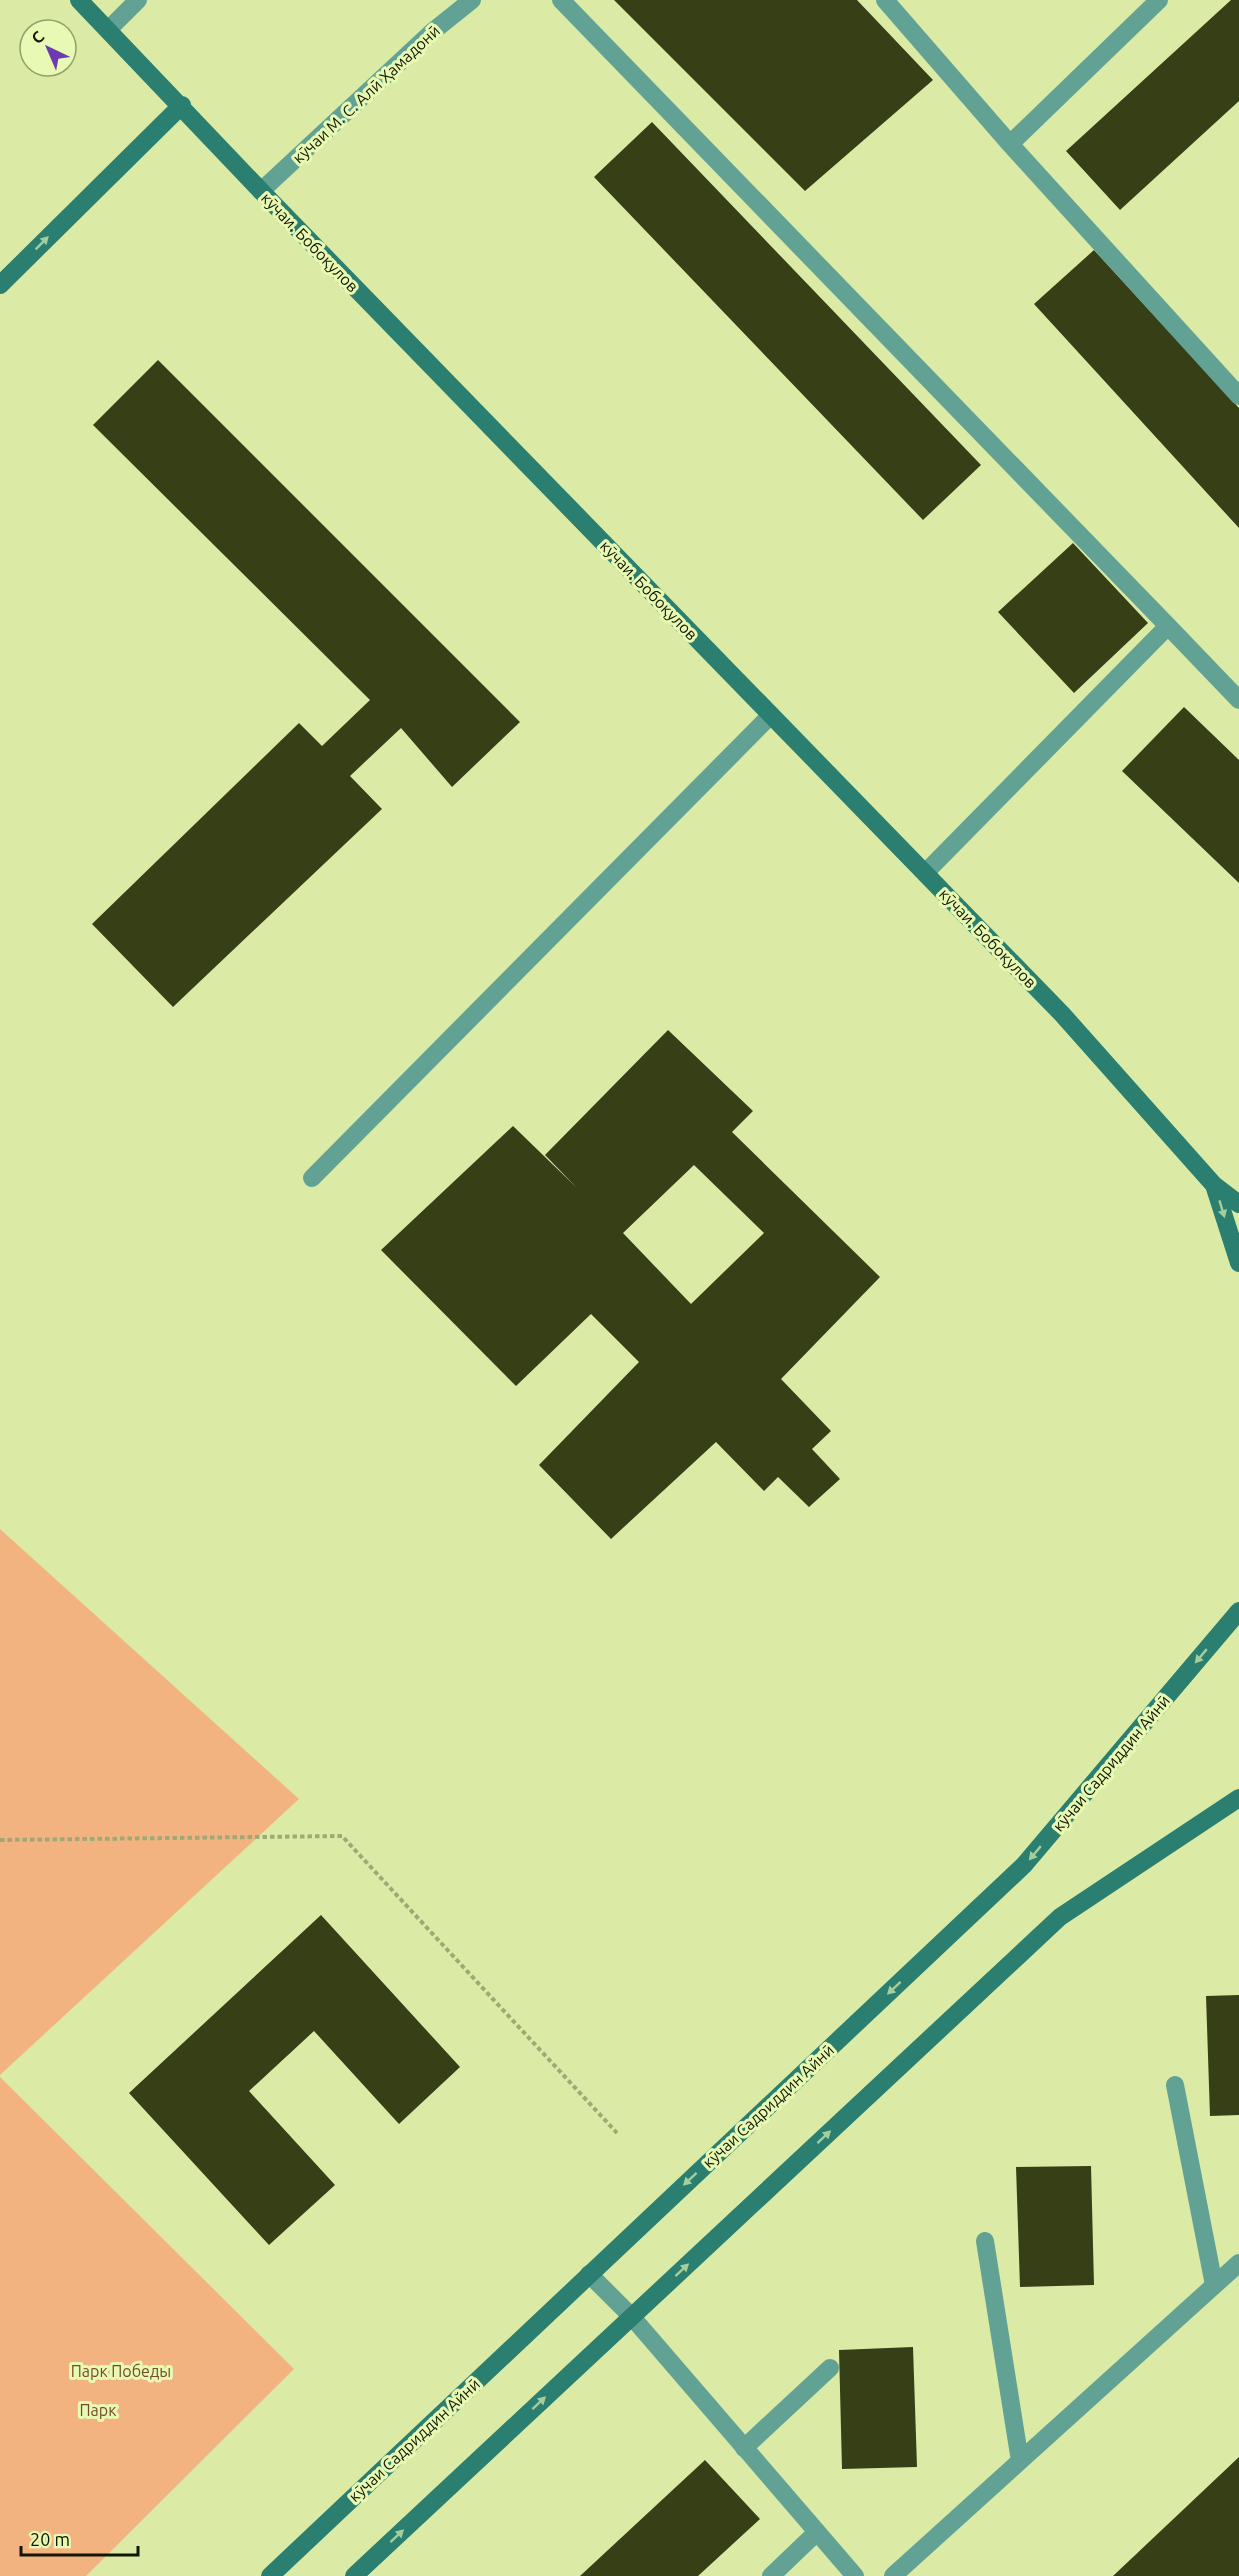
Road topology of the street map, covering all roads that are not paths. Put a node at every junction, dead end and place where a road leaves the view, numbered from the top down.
1 (79, 0) edge
2 (138, 0) edge
3 (472, 0) edge
4 (561, 0) edge
5 (885, 0) edge
6 (1159, 0) edge
7 (108, 30) junction
8 (182, 105) junction
9 (1010, 144) junction
10 (261, 191) junction
11 (0, 285) edge
12 (1239, 396) edge
13 (1168, 626) junction
14 (1239, 700) edge
15 (771, 715) junction
16 (926, 873) junction
17 (312, 1178) dead end
18 (1214, 1185) junction
19 (1239, 1204) edge
20 (1239, 1263) edge
21 (1239, 1611) edge
22 (1239, 1798) edge
23 (1175, 2085) dead end
24 (985, 2241) dead end
25 (1239, 2262) edge
26 (589, 2274) junction
27 (1214, 2285) junction
28 (632, 2317) junction
29 (830, 2368) dead end
30 (744, 2448) junction
31 (1020, 2461) junction
32 (818, 2532) junction
33 (270, 2576) edge
34 (354, 2576) edge
35 (771, 2576) edge
36 (855, 2576) edge
37 (893, 2576) edge

1 - 7 street, кӯчаи. Бобоқулов
2 - 7 street
3 - 10 street, кӯчаи М. С. Алӣ Ҳамадонӣ
4 - 13 street
5 - 9 street
6 - 9 street
7 - 8 street, кӯчаи. Бобоқулов
8 - 10 street, кӯчаи. Бобоқулов
11 -> 8 street
9 - 12 street
10 - 15 street, кӯчаи. Бобоқулов
13 - 14 street
13 - 16 street
15 - 16 street, кӯчаи. Бобоқулов
15 - 17 street
16 - 18 street, кӯчаи. Бобоқулов
18 - 19 street
18 -> 20 street
21 -> 26 street, кӯчаи Садриддин Айнӣ
28 -> 22 street
23 - 27 street
24 - 31 street
25 - 27 street
26 - 28 street
26 - 33 street, кӯчаи Садриддин Айнӣ
27 - 31 street
28 - 30 street
34 -> 28 street
29 - 30 street
30 - 32 street
31 - 37 street
32 - 35 street
32 - 36 street

